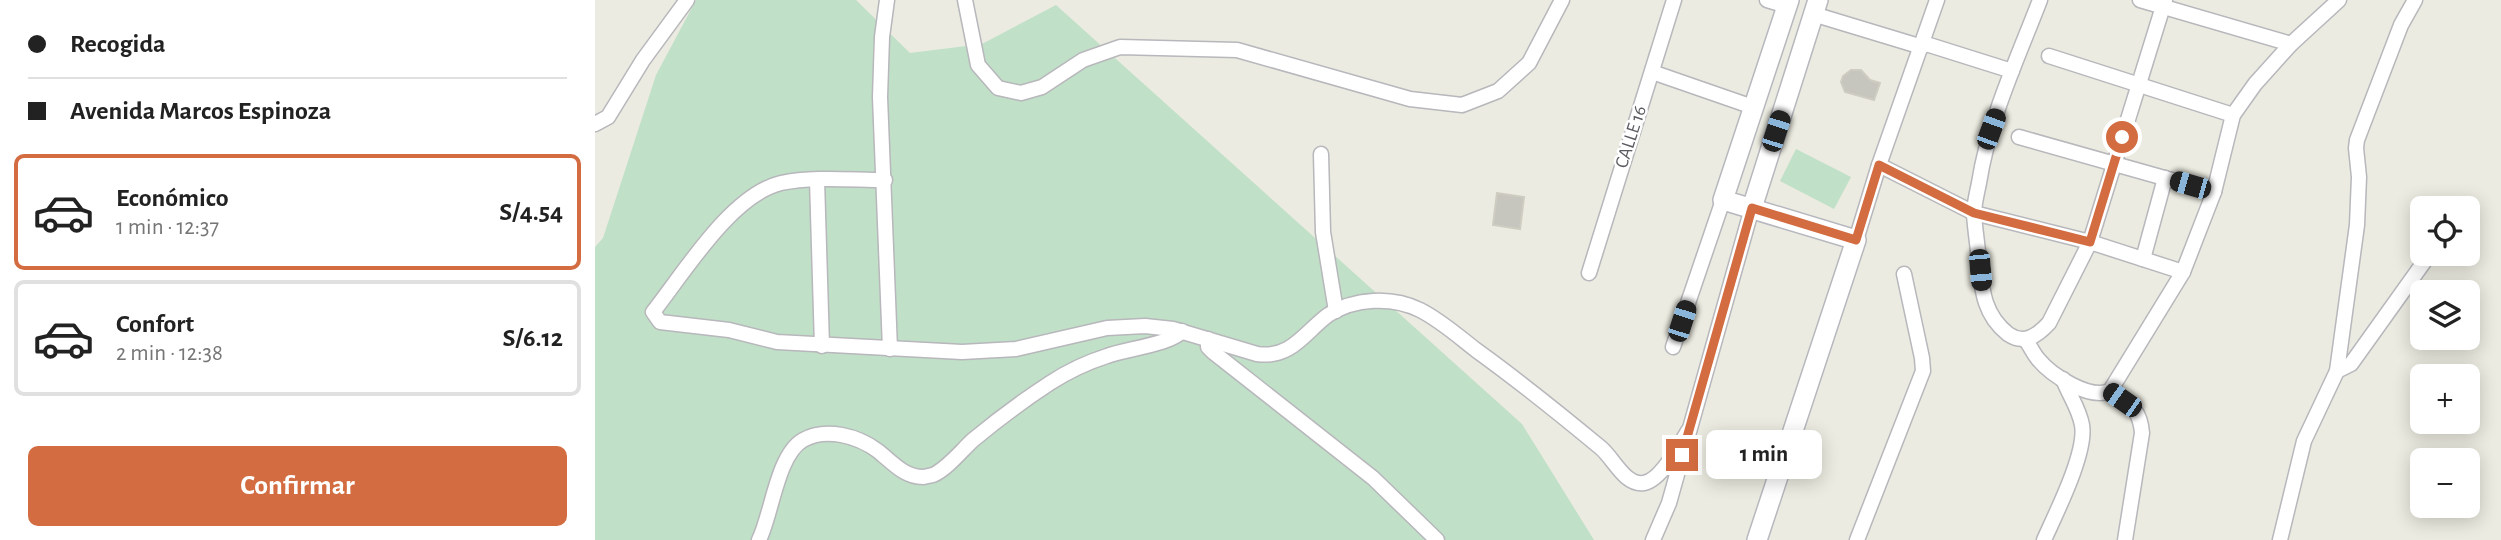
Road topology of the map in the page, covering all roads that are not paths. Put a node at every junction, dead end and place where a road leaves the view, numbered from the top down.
1 (687, 0) edge
2 (887, 0) edge
3 (965, 0) edge
4 (1562, 0) edge
5 (1674, 0) edge
6 (1767, 0) edge
7 (1937, 0) edge
8 (2040, 0) edge
9 (2140, 0) edge
10 (2339, 0) edge
11 (2415, 0) edge
12 (1788, 3) edge
13 (2164, 3) edge
14 (1816, 7) edge
15 (2291, 44) junction
16 (1923, 45) junction
17 (2049, 56) dead end
18 (2012, 71) junction
19 (1652, 72) junction
20 (2139, 84) junction
21 (1753, 107) junction
22 (2233, 115) junction
23 (595, 124) edge
24 (2019, 137) dead end
25 (1321, 154) dead end
26 (2114, 164) junction
27 (1879, 165) junction
28 (2165, 178) junction
29 (817, 180) junction
30 (885, 180) junction
31 (2214, 192) junction
32 (1723, 200) junction
33 (1752, 208) junction
34 (1974, 213) junction
35 (1856, 240) junction
36 (2090, 242) junction
37 (2143, 259) junction
38 (2421, 266) edge
39 (2183, 272) junction
40 (1589, 273) dead end
41 (1904, 274) dead end
42 (1336, 311) junction
43 (1182, 331) junction
44 (1208, 339) junction
45 (2026, 340) junction
46 (822, 346) junction
47 (1673, 347) dead end
48 (890, 349) junction
49 (2337, 371) junction
50 (2063, 379) junction
51 (2110, 391) junction
52 (1688, 432) junction
53 (759, 540) edge
54 (1437, 540) edge
55 (1653, 540) edge
56 (1757, 540) edge
57 (1857, 540) edge
58 (2044, 540) edge
59 (2125, 540) edge
60 (2280, 540) edge

1 - 23 street
2 - 30 street
3 - 4 street
5 - 19 street, CALLE 16
6 - 12 street
7 - 16 street
8 - 18 street
9 - 13 street
10 - 15 street
11 - 49 street
12 - 21 street
13 - 15 street
13 - 20 street
14 - 16 street
14 - 33 street
15 - 22 street
16 - 18 street
16 - 27 street
17 - 20 street
18 - 34 street
19 - 21 street
19 - 40 street, CALLE 16
20 - 22 street
20 - 26 street
21 - 32 street
22 - 31 street
24 - 26 street
25 - 42 street
26 - 28 street
26 - 36 street
27 - 34 street
27 - 35 street
28 - 31 street
28 - 37 street
29 - 30 street
29 - 46 street
29 - 46 street
30 - 48 street
31 - 39 street
32 - 33 street
32 - 47 street
33 - 35 street
33 - 52 street
34 - 36 street
34 - 45 street
35 - 56 street
36 - 37 street
36 - 45 street
37 - 39 street
38 - 49 street
39 - 51 street
41 - 57 street
42 - 44 street
42 - 52 street
43 - 44 street
43 - 48 street
43 - 53 street
44 - 54 street
45 - 50 street
46 - 48 street
49 - 60 street
50 - 51 street
50 - 58 street
51 - 59 street
52 - 55 street

